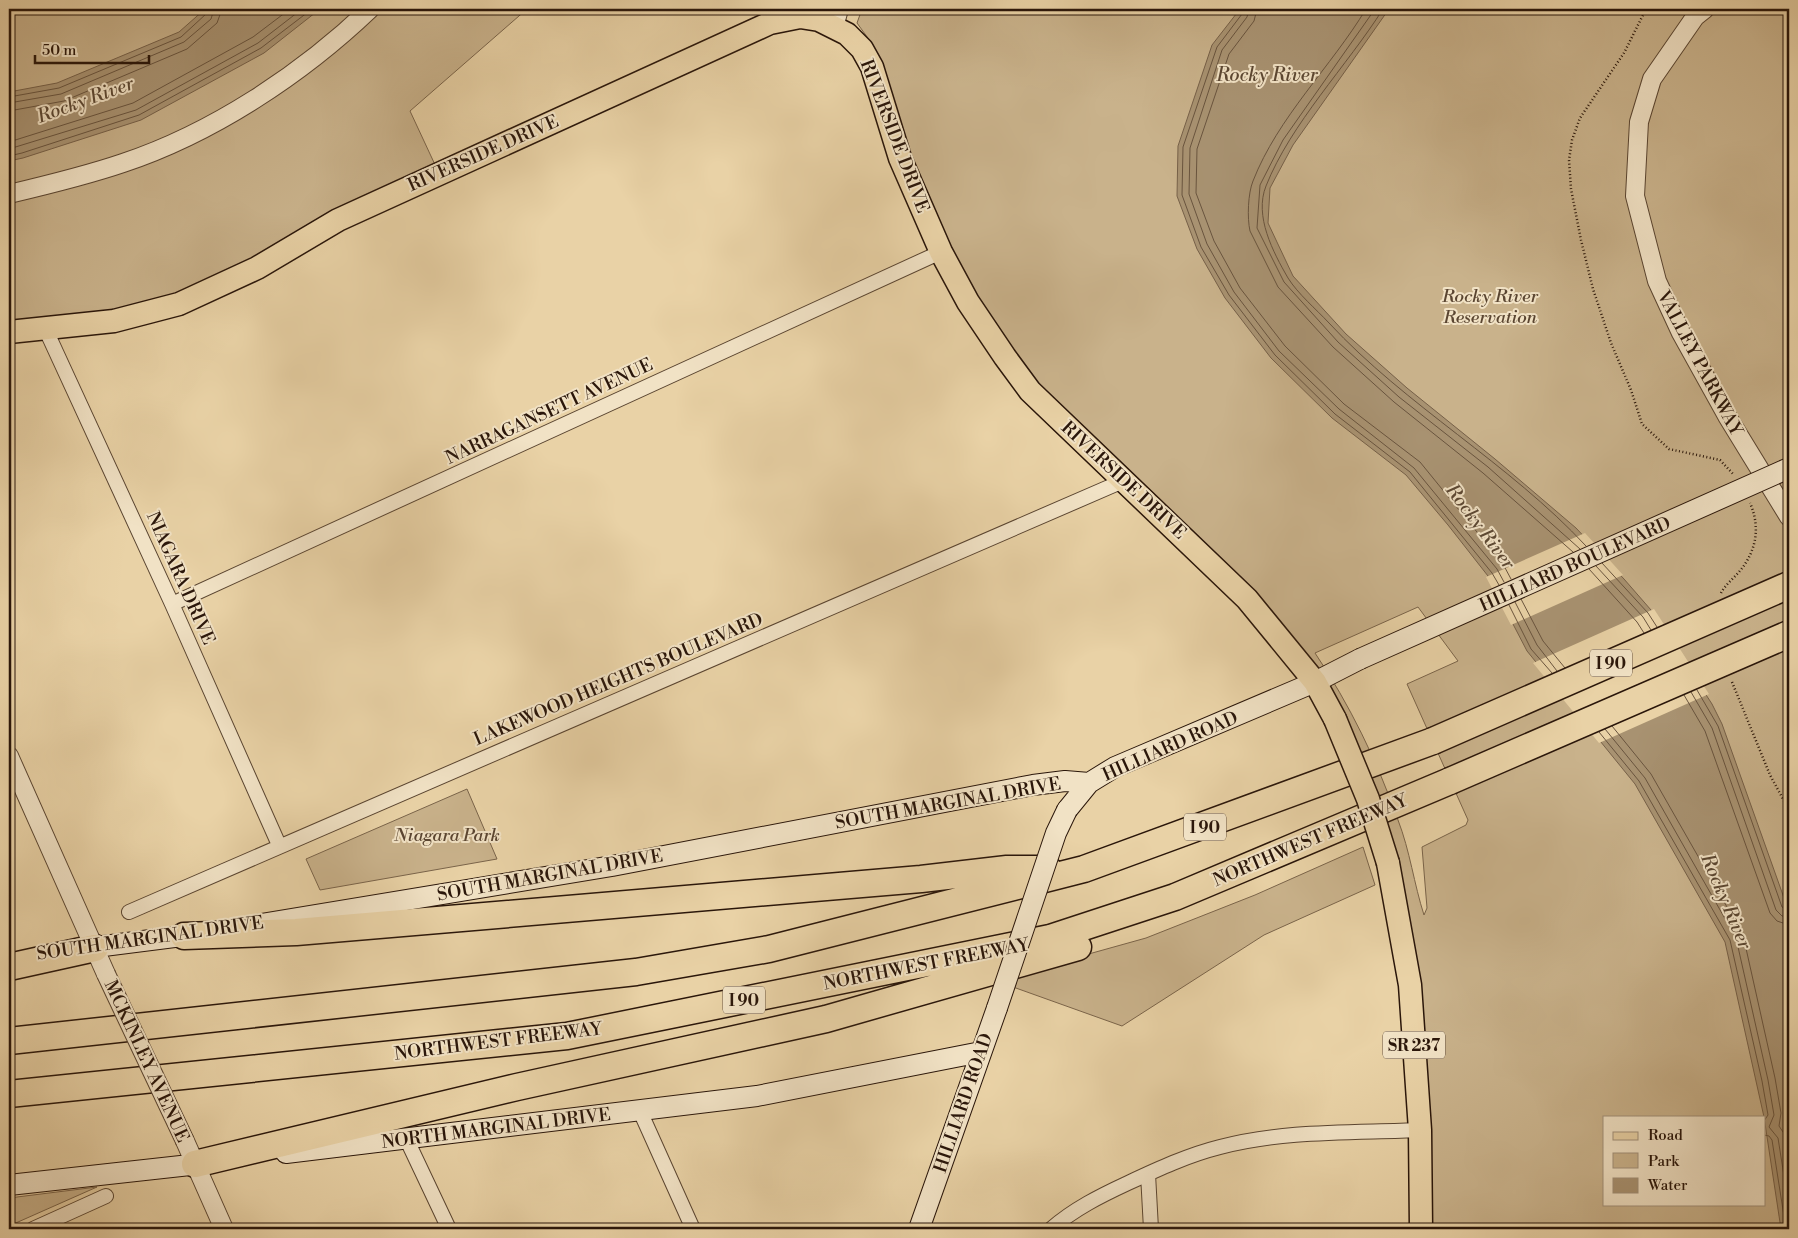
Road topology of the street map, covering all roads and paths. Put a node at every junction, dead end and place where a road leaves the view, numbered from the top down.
1 (370, 9) edge
2 (1646, 9) edge
3 (1705, 9) edge
4 (837, 18) edge
5 (9, 194) edge
6 (941, 252) junction
7 (45, 328) junction
8 (9, 332) edge
9 (1789, 468) edge
10 (1736, 478) dead end
11 (1123, 481) junction
12 (1749, 499) dead end
13 (1789, 517) edge
14 (1789, 585) edge
15 (1719, 596) dead end
16 (172, 604) junction
17 (1789, 634) edge
18 (1360, 659) joint
19 (1730, 677) dead end
20 (1315, 682) junction
21 (9, 756) edge
22 (1089, 783) junction
23 (1415, 796) junction
24 (1789, 810) edge
25 (279, 845) junction
26 (1084, 869) junction
27 (129, 912) dead end
28 (184, 936) junction
29 (94, 948) junction
30 (9, 957) edge
31 (9, 967) edge
32 (9, 1041) edge
33 (981, 1052) junction
34 (9, 1094) edge
35 (640, 1112) junction
36 (1420, 1130) junction
37 (406, 1138) junction
38 (190, 1153) junction
39 (1148, 1174) junction
40 (9, 1185) edge
41 (106, 1196) dead end
42 (33, 1229) edge
43 (224, 1229) edge
44 (449, 1229) edge
45 (693, 1229) edge
46 (919, 1229) edge
47 (1051, 1229) edge
48 (1151, 1229) edge
49 (1421, 1229) edge

1 - 5 street
2 - 10 path
3 - 13 street, VALLEY PARKWAY
4 - 6 main road, RIVERSIDE DRIVE / SR 237
4 - 7 main road, RIVERSIDE DRIVE / SR 237
6 - 11 main road, RIVERSIDE DRIVE / SR 237
6 - 16 street, NARRAGANSETT AVENUE
7 - 8 main road, RIVERSIDE DRIVE / SR 237
7 - 16 street, NIAGARA DRIVE
9 - 18 main road, HILLIARD BOULEVARD, bridge
11 - 20 main road, RIVERSIDE DRIVE / SR 237
11 - 25 street, LAKEWOOD HEIGHTS BOULEVARD
12 - 15 path
14 - 26 highway, I 90, bridge
16 - 25 street, NIAGARA DRIVE
17 - 23 highway, NORTHWEST FREEWAY / I 90, bridge
18 - 20 main road, HILLIARD ROAD
19 - 24 path
20 - 22 main road, HILLIARD ROAD
20 - 36 main road, RIVERSIDE DRIVE / SR 237, bridge
21 - 29 street, MCKINLEY AVENUE
22 - 28 main road, SOUTH MARGINAL DRIVE
22 - 33 main road, HILLIARD ROAD, bridge
23 - 34 highway, NORTHWEST FREEWAY / I 90
23 - 38 highway
25 - 27 street, LAKEWOOD HEIGHTS BOULEVARD
26 - 28 highway
26 - 32 highway, I 90
28 - 29 main road, SOUTH MARGINAL DRIVE
29 - 30 main road, SOUTH MARGINAL DRIVE
29 - 31 highway
29 - 38 street, MCKINLEY AVENUE, bridge
33 - 35 main road, NORTH MARGINAL DRIVE
33 - 46 main road, HILLIARD ROAD
35 - 37 main road, NORTH MARGINAL DRIVE
35 - 45 street
36 - 39 street
36 - 49 main road, RIVERSIDE DRIVE / SR 237
37 - 38 main road, NORTH MARGINAL DRIVE
37 - 44 street
38 - 40 main road, NORTH MARGINAL DRIVE
38 - 43 street, MCKINLEY AVENUE
39 - 47 street
39 - 48 street
41 - 42 street

